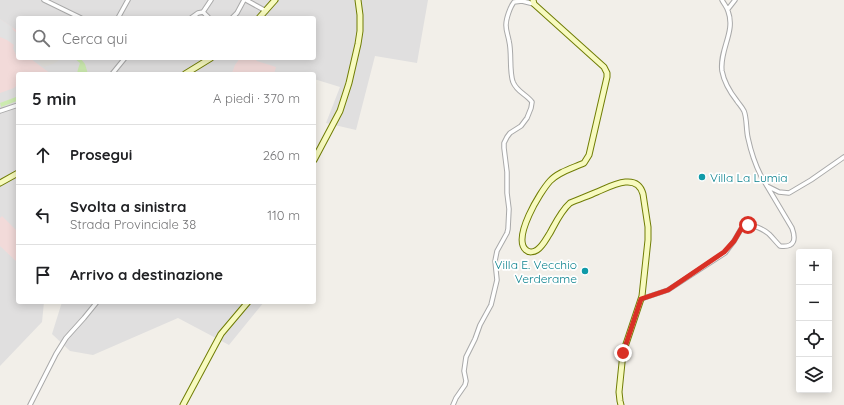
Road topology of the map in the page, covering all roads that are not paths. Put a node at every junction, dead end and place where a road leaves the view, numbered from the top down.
1 (44, 0) edge
2 (128, 0) edge
3 (211, 0) edge
4 (245, 0) edge
5 (275, 0) edge
6 (358, 0) edge
7 (722, 0) edge
8 (735, 0) edge
9 (533, 2) edge
10 (728, 10) junction
11 (266, 11) junction
12 (203, 12) junction
13 (77, 16) edge
14 (119, 16) edge
15 (194, 16) edge
16 (207, 16) edge
17 (234, 16) edge
18 (261, 16) edge
19 (123, 60) edge
20 (208, 60) edge
21 (114, 72) edge
22 (188, 72) edge
23 (16, 106) edge
24 (0, 111) edge
25 (316, 156) edge
26 (844, 157) edge
27 (16, 174) edge
28 (0, 183) edge
29 (767, 186) junction
30 (641, 299) junction
31 (95, 304) edge
32 (246, 304) edge
33 (30, 405) edge
34 (183, 405) edge
35 (453, 405) edge
36 (621, 405) edge

1 - 13 street
2 - 14 street
3 - 12 street
4 - 11 street
4 - 17 street
5 - 11 street
6 - 25 street
7 - 10 street
8 - 10 street
9 - 30 street
9 - 35 street
10 - 29 street
11 - 18 street
12 - 15 street
12 - 16 street
19 - 21 street
20 - 22 street
23 - 24 street
26 - 29 street
27 - 28 street
29 - 30 street
30 - 36 street
31 - 33 street
32 - 34 street

